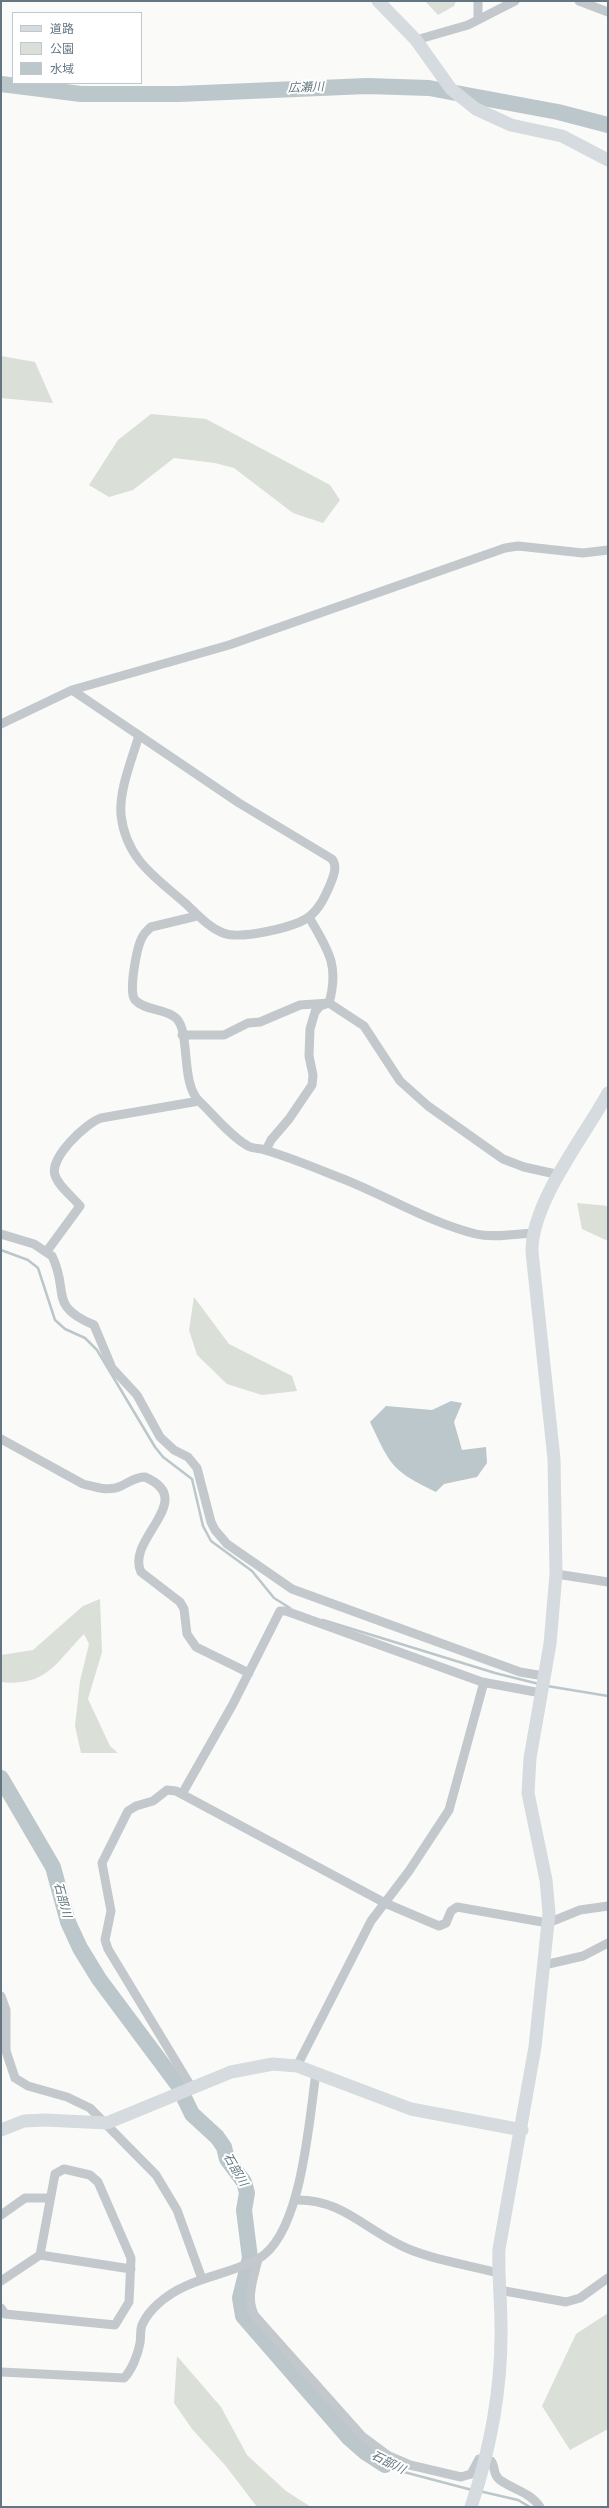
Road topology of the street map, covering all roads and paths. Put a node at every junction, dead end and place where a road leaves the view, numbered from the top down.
1 (378, 1) edge
2 (478, 1) edge
3 (515, 1) edge
4 (579, 1) edge
5 (608, 12) edge
6 (478, 18) junction
7 (416, 40) junction
8 (608, 160) edge
9 (608, 550) edge
10 (72, 690) junction
11 (1, 724) edge
12 (139, 735) junction
13 (197, 916) junction
14 (309, 917) junction
15 (329, 1003) junction
16 (182, 1035) junction
17 (608, 1093) edge
18 (199, 1101) junction
19 (266, 1150) junction
20 (560, 1175) junction
21 (533, 1233) junction
22 (1, 1234) edge
23 (47, 1251) junction
24 (1, 1439) edge
25 (556, 1574) junction
26 (608, 1582) edge
27 (249, 1674) junction
28 (544, 1676) junction
29 (484, 1682) junction
30 (541, 1693) junction
31 (182, 1794) junction
32 (385, 1902) junction
33 (608, 1906) edge
34 (548, 1923) junction
35 (608, 1943) edge
36 (544, 1966) junction
37 (1, 1996) edge
38 (297, 2066) junction
39 (316, 2073) junction
40 (192, 2088) junction
41 (106, 2123) junction
42 (1, 2130) edge
43 (522, 2130) junction
44 (49, 2198) junction
45 (296, 2200) junction
46 (1, 2215) edge
47 (40, 2254) junction
48 (252, 2261) junction
49 (131, 2269) junction
50 (498, 2273) junction
51 (608, 2278) edge
52 (202, 2279) junction
53 (1, 2281) edge
54 (499, 2290) junction
55 (1, 2308) edge
56 (1, 2372) edge
57 (485, 2459) junction
58 (471, 2507) edge
59 (540, 2507) edge

1 - 7 street
2 - 6 street
3 - 6 street
4 - 5 street
6 - 7 street
7 - 8 street
9 - 10 street
10 - 11 street
10 - 12 street
12 - 13 street
12 - 14 street
13 - 14 street
13 - 16 street
14 - 15 street
15 - 16 street
15 - 19 street
15 - 20 street
16 - 18 street
17 - 20 street
18 - 19 street
18 - 23 street
19 - 21 street
20 - 21 street
21 - 25 street
22 - 23 street
23 - 28 street
24 - 27 street
25 - 26 street
25 - 28 street
27 - 29 street
27 - 31 street
28 - 30 street
29 - 30 street
29 - 32 street
30 - 34 street
31 - 32 street
31 - 40 street
32 - 34 street
32 - 38 street
33 - 34 street
34 - 36 street
35 - 36 street
36 - 43 street
37 - 41 street
38 - 39 street
38 - 40 street
39 - 43 street
39 - 45 street
40 - 41 street
41 - 42 street
41 - 52 street
43 - 50 street
44 - 46 street
44 - 47 street
44 - 49 street
45 - 48 street
45 - 50 street
47 - 49 street
47 - 53 street
48 - 52 street
48 - 57 street
49 - 55 street
50 - 54 street
51 - 54 street
52 - 56 street
54 - 57 street
57 - 58 street
57 - 59 street

